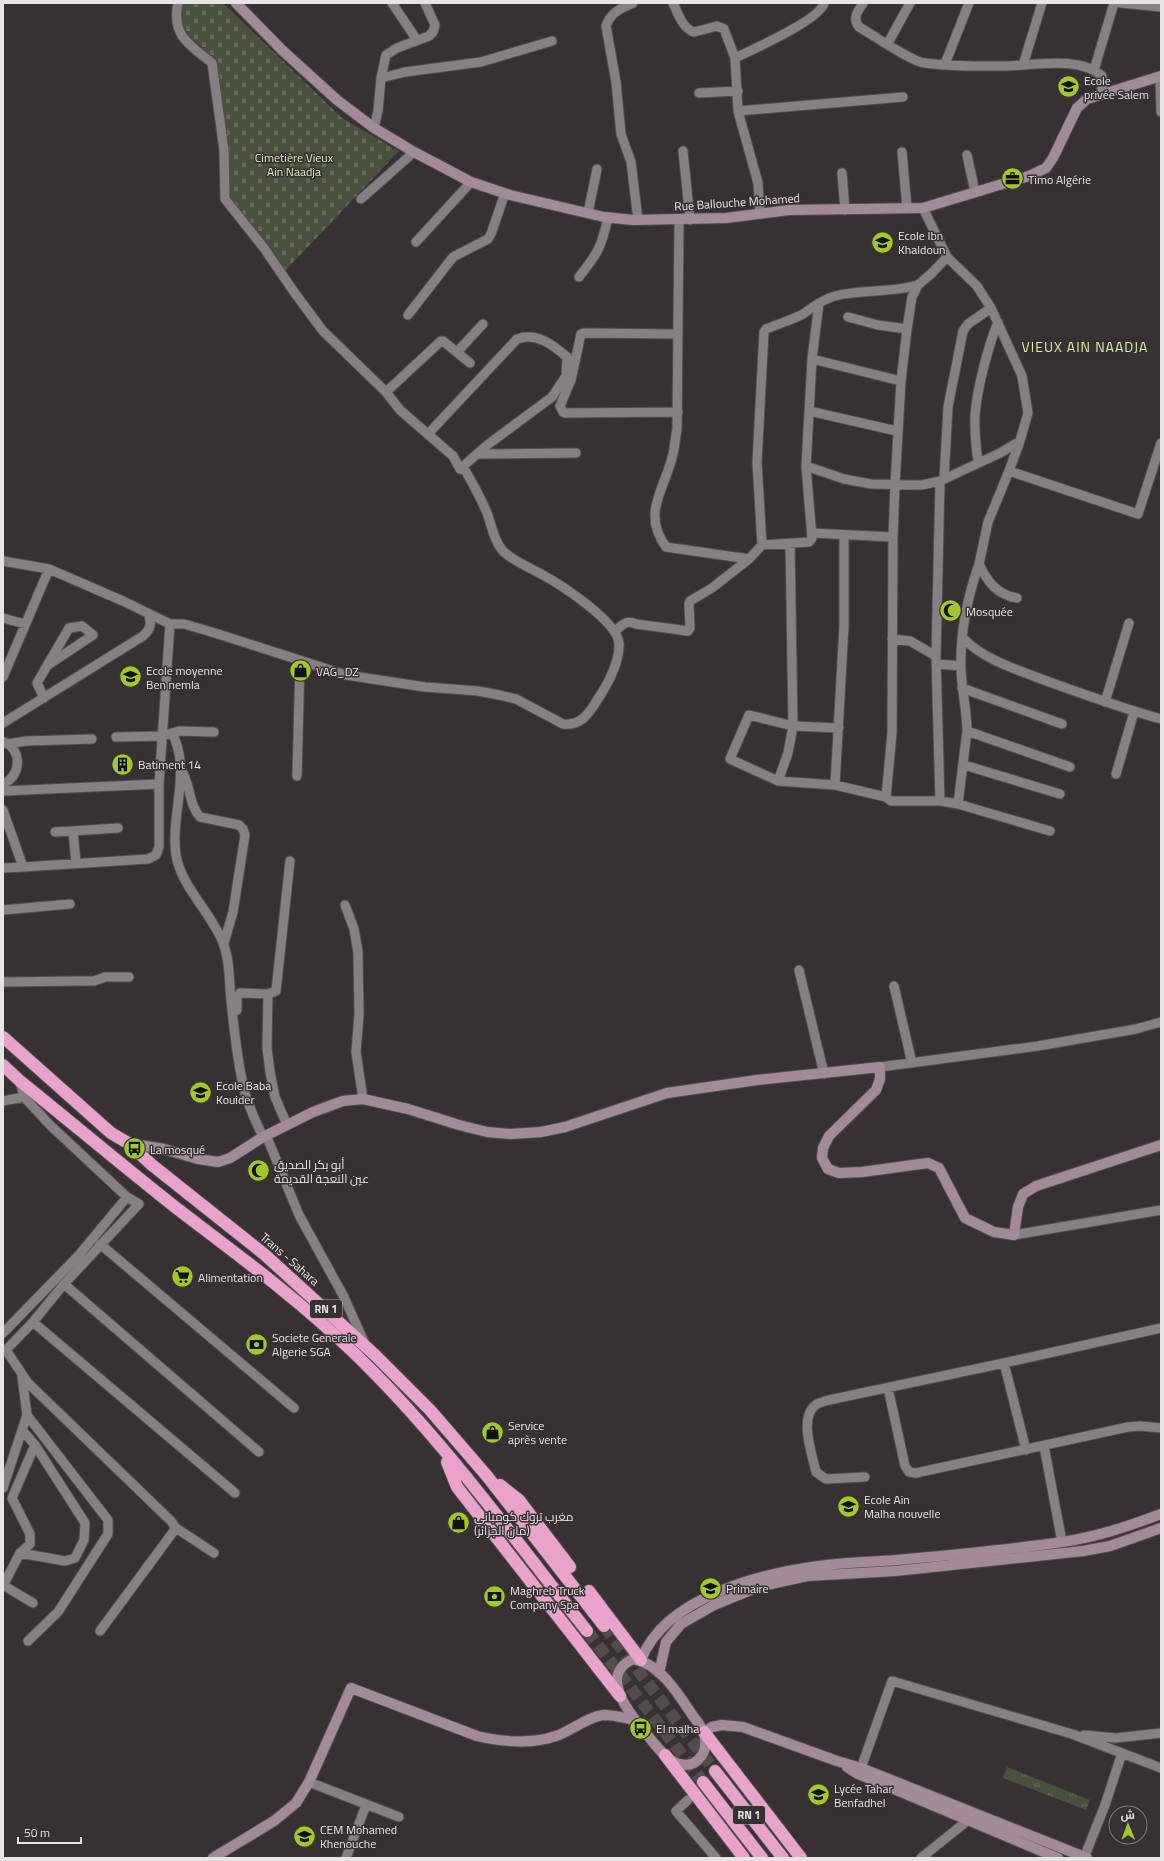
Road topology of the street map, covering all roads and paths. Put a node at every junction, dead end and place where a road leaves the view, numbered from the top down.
1 (178, 3) edge
2 (236, 3) edge
3 (392, 3) edge
4 (425, 3) edge
5 (634, 3) edge
6 (673, 3) edge
7 (824, 3) edge
8 (863, 3) edge
9 (910, 3) edge
10 (968, 3) edge
11 (1042, 3) edge
12 (1114, 3) edge
13 (1121, 3) edge
14 (1161, 8) edge
15 (417, 40) junction
16 (552, 41) dead end
17 (888, 43) junction
18 (735, 58) junction
19 (945, 64) junction
20 (1023, 65) junction
21 (1094, 70) junction
22 (1160, 76) edge
23 (381, 78) junction
24 (738, 91) junction
25 (700, 93) dead end
26 (1100, 95) junction
27 (903, 97) dead end
28 (738, 111) junction
29 (1161, 112) edge
30 (374, 128) junction
31 (683, 151) dead end
32 (414, 152) junction
33 (902, 152) dead end
34 (967, 155) dead end
35 (597, 169) dead end
36 (842, 173) dead end
37 (471, 182) junction
38 (975, 192) junction
39 (505, 193) junction
40 (361, 199) dead end
41 (907, 208) junction
42 (923, 208) junction
43 (846, 210) junction
44 (588, 213) junction
45 (760, 214) junction
46 (608, 218) junction
47 (638, 220) junction
48 (679, 220) junction
49 (690, 220) junction
50 (416, 242) dead end
51 (947, 257) junction
52 (579, 277) dead end
53 (918, 285) junction
54 (819, 303) junction
55 (991, 308) junction
56 (408, 315) dead end
57 (848, 317) dead end
58 (998, 322) junction
59 (483, 324) dead end
60 (907, 329) junction
61 (678, 334) junction
62 (457, 352) junction
63 (812, 359) junction
64 (470, 363) dead end
65 (901, 381) junction
66 (386, 392) junction
67 (809, 411) junction
68 (678, 412) junction
69 (898, 431) junction
70 (428, 434) junction
71 (1020, 441) junction
72 (1161, 443) edge
73 (576, 453) dead end
74 (477, 454) junction
75 (978, 462) junction
76 (806, 466) junction
77 (460, 468) junction
78 (1157, 469) edge
79 (1009, 471) junction
80 (942, 480) junction
81 (895, 485) junction
82 (812, 533) junction
83 (844, 536) junction
84 (893, 537) junction
85 (790, 543) junction
86 (762, 546) junction
87 (748, 559) junction
88 (3, 561) edge
89 (979, 564) junction
90 (49, 569) junction
91 (1017, 598) dead end
92 (148, 613) junction
93 (3, 618) edge
94 (1129, 623) dead end
95 (25, 624) junction
96 (170, 624) junction
97 (615, 631) junction
98 (963, 638) junction
99 (892, 639) junction
100 (936, 660) junction
101 (6, 661) edge
102 (300, 661) junction
103 (48, 665) junction
104 (960, 666) junction
105 (3, 677) edge
106 (962, 688) junction
107 (44, 698) junction
108 (1105, 702) junction
109 (1134, 712) junction
110 (1161, 719) edge
111 (3, 723) edge
112 (1062, 724) dead end
113 (793, 726) junction
114 (839, 728) junction
115 (967, 731) junction
116 (214, 732) dead end
117 (172, 733) junction
118 (162, 736) junction
119 (116, 737) dead end
120 (92, 739) dead end
121 (5, 743) edge
122 (964, 765) junction
123 (1070, 767) dead end
124 (180, 768) junction
125 (1116, 774) dead end
126 (297, 776) dead end
127 (778, 781) junction
128 (3, 784) edge
129 (159, 784) junction
130 (835, 785) junction
131 (3, 791) edge
132 (1060, 794) dead end
133 (886, 797) junction
134 (940, 800) junction
135 (958, 804) junction
136 (3, 810) edge
137 (118, 828) dead end
138 (73, 831) junction
139 (1050, 831) dead end
140 (55, 832) dead end
141 (290, 861) dead end
142 (76, 864) junction
143 (23, 867) junction
144 (3, 868) edge
145 (70, 904) dead end
146 (345, 905) dead end
147 (3, 910) edge
148 (224, 943) junction
149 (799, 970) dead end
150 (129, 976) dead end
151 (3, 982) edge
152 (894, 986) dead end
153 (268, 994) junction
154 (1161, 1022) edge
155 (3, 1037) edge
156 (238, 1057) junction
157 (912, 1063) junction
158 (3, 1065) edge
159 (880, 1067) junction
160 (824, 1074) junction
161 (20, 1081) junction
162 (24, 1097) junction
163 (363, 1099) junction
164 (3, 1102) edge
165 (287, 1125) junction
166 (265, 1136) junction
167 (128, 1143) junction
168 (1161, 1145) edge
169 (127, 1197) junction
170 (1161, 1210) edge
171 (1014, 1235) junction
172 (100, 1244) junction
173 (64, 1284) junction
174 (33, 1322) junction
175 (5, 1326) edge
176 (1161, 1328) edge
177 (365, 1346) junction
178 (5, 1352) edge
179 (1004, 1363) junction
180 (22, 1376) junction
181 (888, 1388) junction
182 (294, 1408) dead end
183 (27, 1415) junction
184 (1161, 1428) edge
185 (22, 1430) junction
186 (34, 1445) junction
187 (1044, 1446) junction
188 (442, 1450) junction
189 (1026, 1450) junction
190 (259, 1452) dead end
191 (487, 1476) junction
192 (865, 1477) dead end
193 (3, 1488) edge
194 (236, 1493) dead end
195 (1161, 1514) edge
196 (176, 1528) junction
197 (1161, 1528) edge
198 (1062, 1542) junction
199 (20, 1553) junction
200 (214, 1553) dead end
201 (3, 1585) edge
202 (34, 1603) dead end
203 (604, 1626) tunnel mouth
204 (100, 1631) dead end
205 (587, 1631) tunnel mouth
206 (28, 1641) dead end
207 (642, 1660) junction
208 (659, 1673) junction
209 (620, 1696) junction
210 (635, 1720) junction
211 (704, 1732) junction
212 (1161, 1732) edge
213 (1072, 1734) junction
214 (1122, 1753) junction
215 (665, 1755) junction
216 (837, 1761) junction
217 (861, 1768) junction
218 (1161, 1768) edge
219 (715, 1772) tunnel mouth
220 (309, 1782) junction
221 (703, 1782) tunnel mouth
222 (688, 1800) dead end
223 (366, 1805) junction
224 (976, 1813) junction
225 (399, 1817) dead end
226 (968, 1820) junction
227 (213, 1858) edge
228 (346, 1858) edge
229 (716, 1858) edge
230 (744, 1858) edge
231 (762, 1858) edge
232 (783, 1858) edge
233 (801, 1858) edge
234 (920, 1858) edge
235 (1058, 1858) edge
236 (1085, 1858) edge

1 - 66 street
2 - 30 street, Rue Ballouche Mohamed
3 - 15 street
4 - 15 street
5 - 47 street
6 - 18 street
7 - 18 street
8 - 17 street
9 - 17 street
10 - 19 street
11 - 20 street
12 - 21 street
13 - 14 street
15 - 23 street
16 - 23 street
17 - 19 street
18 - 24 street
19 - 20 street
20 - 21 street
21 - 26 street
22 - 26 street, Rue Ballouche Mohamed
22 - 29 street
23 - 30 street
24 - 25 street
24 - 28 street
26 - 38 street, Rue Ballouche Mohamed
27 - 28 street
28 - 45 street
30 - 32 street, Rue Ballouche Mohamed
31 - 49 street
32 - 37 street, Rue Ballouche Mohamed
32 - 40 street
33 - 41 street
34 - 38 street
35 - 44 street
36 - 43 street
37 - 39 street, Rue Ballouche Mohamed
37 - 50 street
38 - 42 street, Rue Ballouche Mohamed
39 - 44 street, Rue Ballouche Mohamed
39 - 56 street
41 - 42 street, Rue Ballouche Mohamed
41 - 43 street, Rue Ballouche Mohamed
42 - 51 street
43 - 45 street, Rue Ballouche Mohamed
44 - 46 street, Rue Ballouche Mohamed
45 - 49 street, Rue Ballouche Mohamed
46 - 47 street, Rue Ballouche Mohamed
46 - 52 street
47 - 48 street, Rue Ballouche Mohamed
48 - 49 street, Rue Ballouche Mohamed
48 - 61 street
51 - 53 street
51 - 55 street
53 - 54 street
53 - 60 street
54 - 63 street
54 - 86 street
55 - 58 street
55 - 80 street
57 - 60 street
58 - 71 street
58 - 75 street
59 - 62 street
60 - 65 street
61 - 68 street
61 - 68 street
62 - 64 street
62 - 66 street
63 - 65 street
63 - 67 street
65 - 69 street
66 - 70 street
67 - 69 street
67 - 76 street
68 - 87 street
69 - 81 street
70 - 74 street
70 - 77 street
71 - 75 street
71 - 79 street
72 - 78 street
73 - 74 street
74 - 77 street
75 - 80 street
76 - 81 street
76 - 82 street
77 - 97 street
78 - 79 street
79 - 89 street
80 - 81 street
80 - 100 street
81 - 84 street
82 - 83 street
82 - 85 street
83 - 84 street
83 - 114 street
84 - 99 street
85 - 86 street
85 - 113 street
86 - 87 street
87 - 97 street
88 - 90 street
89 - 91 street
89 - 98 street
90 - 92 street
90 - 95 street
92 - 96 street
92 - 107 street
93 - 95 street
94 - 108 street
95 - 101 street
96 - 102 street
96 - 118 street
97 - 102 street
98 - 104 street
98 - 108 street
99 - 100 street
99 - 133 street
100 - 104 street
100 - 134 street
101 - 105 street
102 - 126 street
103 - 103 street
103 - 107 street
104 - 106 street
106 - 112 street
106 - 115 street
107 - 111 street
108 - 109 street
109 - 110 street
109 - 125 street
113 - 114 street
113 - 127 street
113 - 127 street
114 - 130 street
115 - 122 street
115 - 123 street
116 - 117 street
117 - 118 street
117 - 124 street
118 - 119 street
118 - 129 street
120 - 121 street
121 - 128 street
122 - 132 street
122 - 135 street
124 - 148 street
124 - 148 street
127 - 130 street
129 - 131 street
129 - 142 street
130 - 133 street
133 - 134 street
134 - 135 street
135 - 139 street
136 - 143 street
137 - 138 street
138 - 140 street
138 - 142 street
141 - 153 street
142 - 143 street
143 - 144 street
145 - 147 street
146 - 163 street
148 - 156 street
149 - 160 street
150 - 151 street
152 - 157 street
153 - 156 street
153 - 165 street
154 - 157 street
155 - 167 highway, Trans - Sahara / RN 1
156 - 166 street
157 - 159 street
158 - 161 highway, RN 1
159 - 160 street
159 - 171 street
160 - 163 street
161 - 162 street
161 - 188 highway, RN 1
162 - 164 street
162 - 169 street
163 - 165 street
165 - 166 street
166 - 167 street
166 - 177 street
167 - 177 highway, Trans - Sahara / RN 1
168 - 171 street
169 - 172 street
169 - 175 street
170 - 171 street
172 - 173 street
172 - 182 street
173 - 174 street
173 - 190 street
174 - 178 street
174 - 194 street
176 - 179 street
177 - 191 highway, Trans - Sahara / RN 1
178 - 180 street
179 - 181 street
179 - 189 street
180 - 183 street
180 - 196 street
181 - 189 street
181 - 192 street
183 - 185 street
183 - 206 street
184 - 187 street
185 - 186 street
185 - 193 street
186 - 199 street
186 - 199 street
187 - 189 street
187 - 198 street
188 - 205 highway, RN 1
188 - 209 highway
191 - 203 highway, Trans - Sahara / RN 1
191 - 207 highway
195 - 198 street
196 - 200 street
196 - 204 street
197 - 208 street
198 - 207 street
199 - 201 street
201 - 202 street
207 - 208 street
207 - 209 street
208 - 211 street
209 - 210 street
210 - 215 street
210 - 220 street
211 - 215 street
211 - 216 street
211 - 233 highway
212 - 213 street
213 - 214 street
213 - 217 street
214 - 218 street
214 - 236 street
215 - 230 highway
216 - 217 street
216 - 226 street
217 - 224 street
219 - 232 highway, RN 1
220 - 223 street
220 - 227 street
221 - 231 highway, RN 1
222 - 229 street
223 - 225 street
223 - 228 street
224 - 226 street
224 - 236 street
226 - 234 street
226 - 235 street

